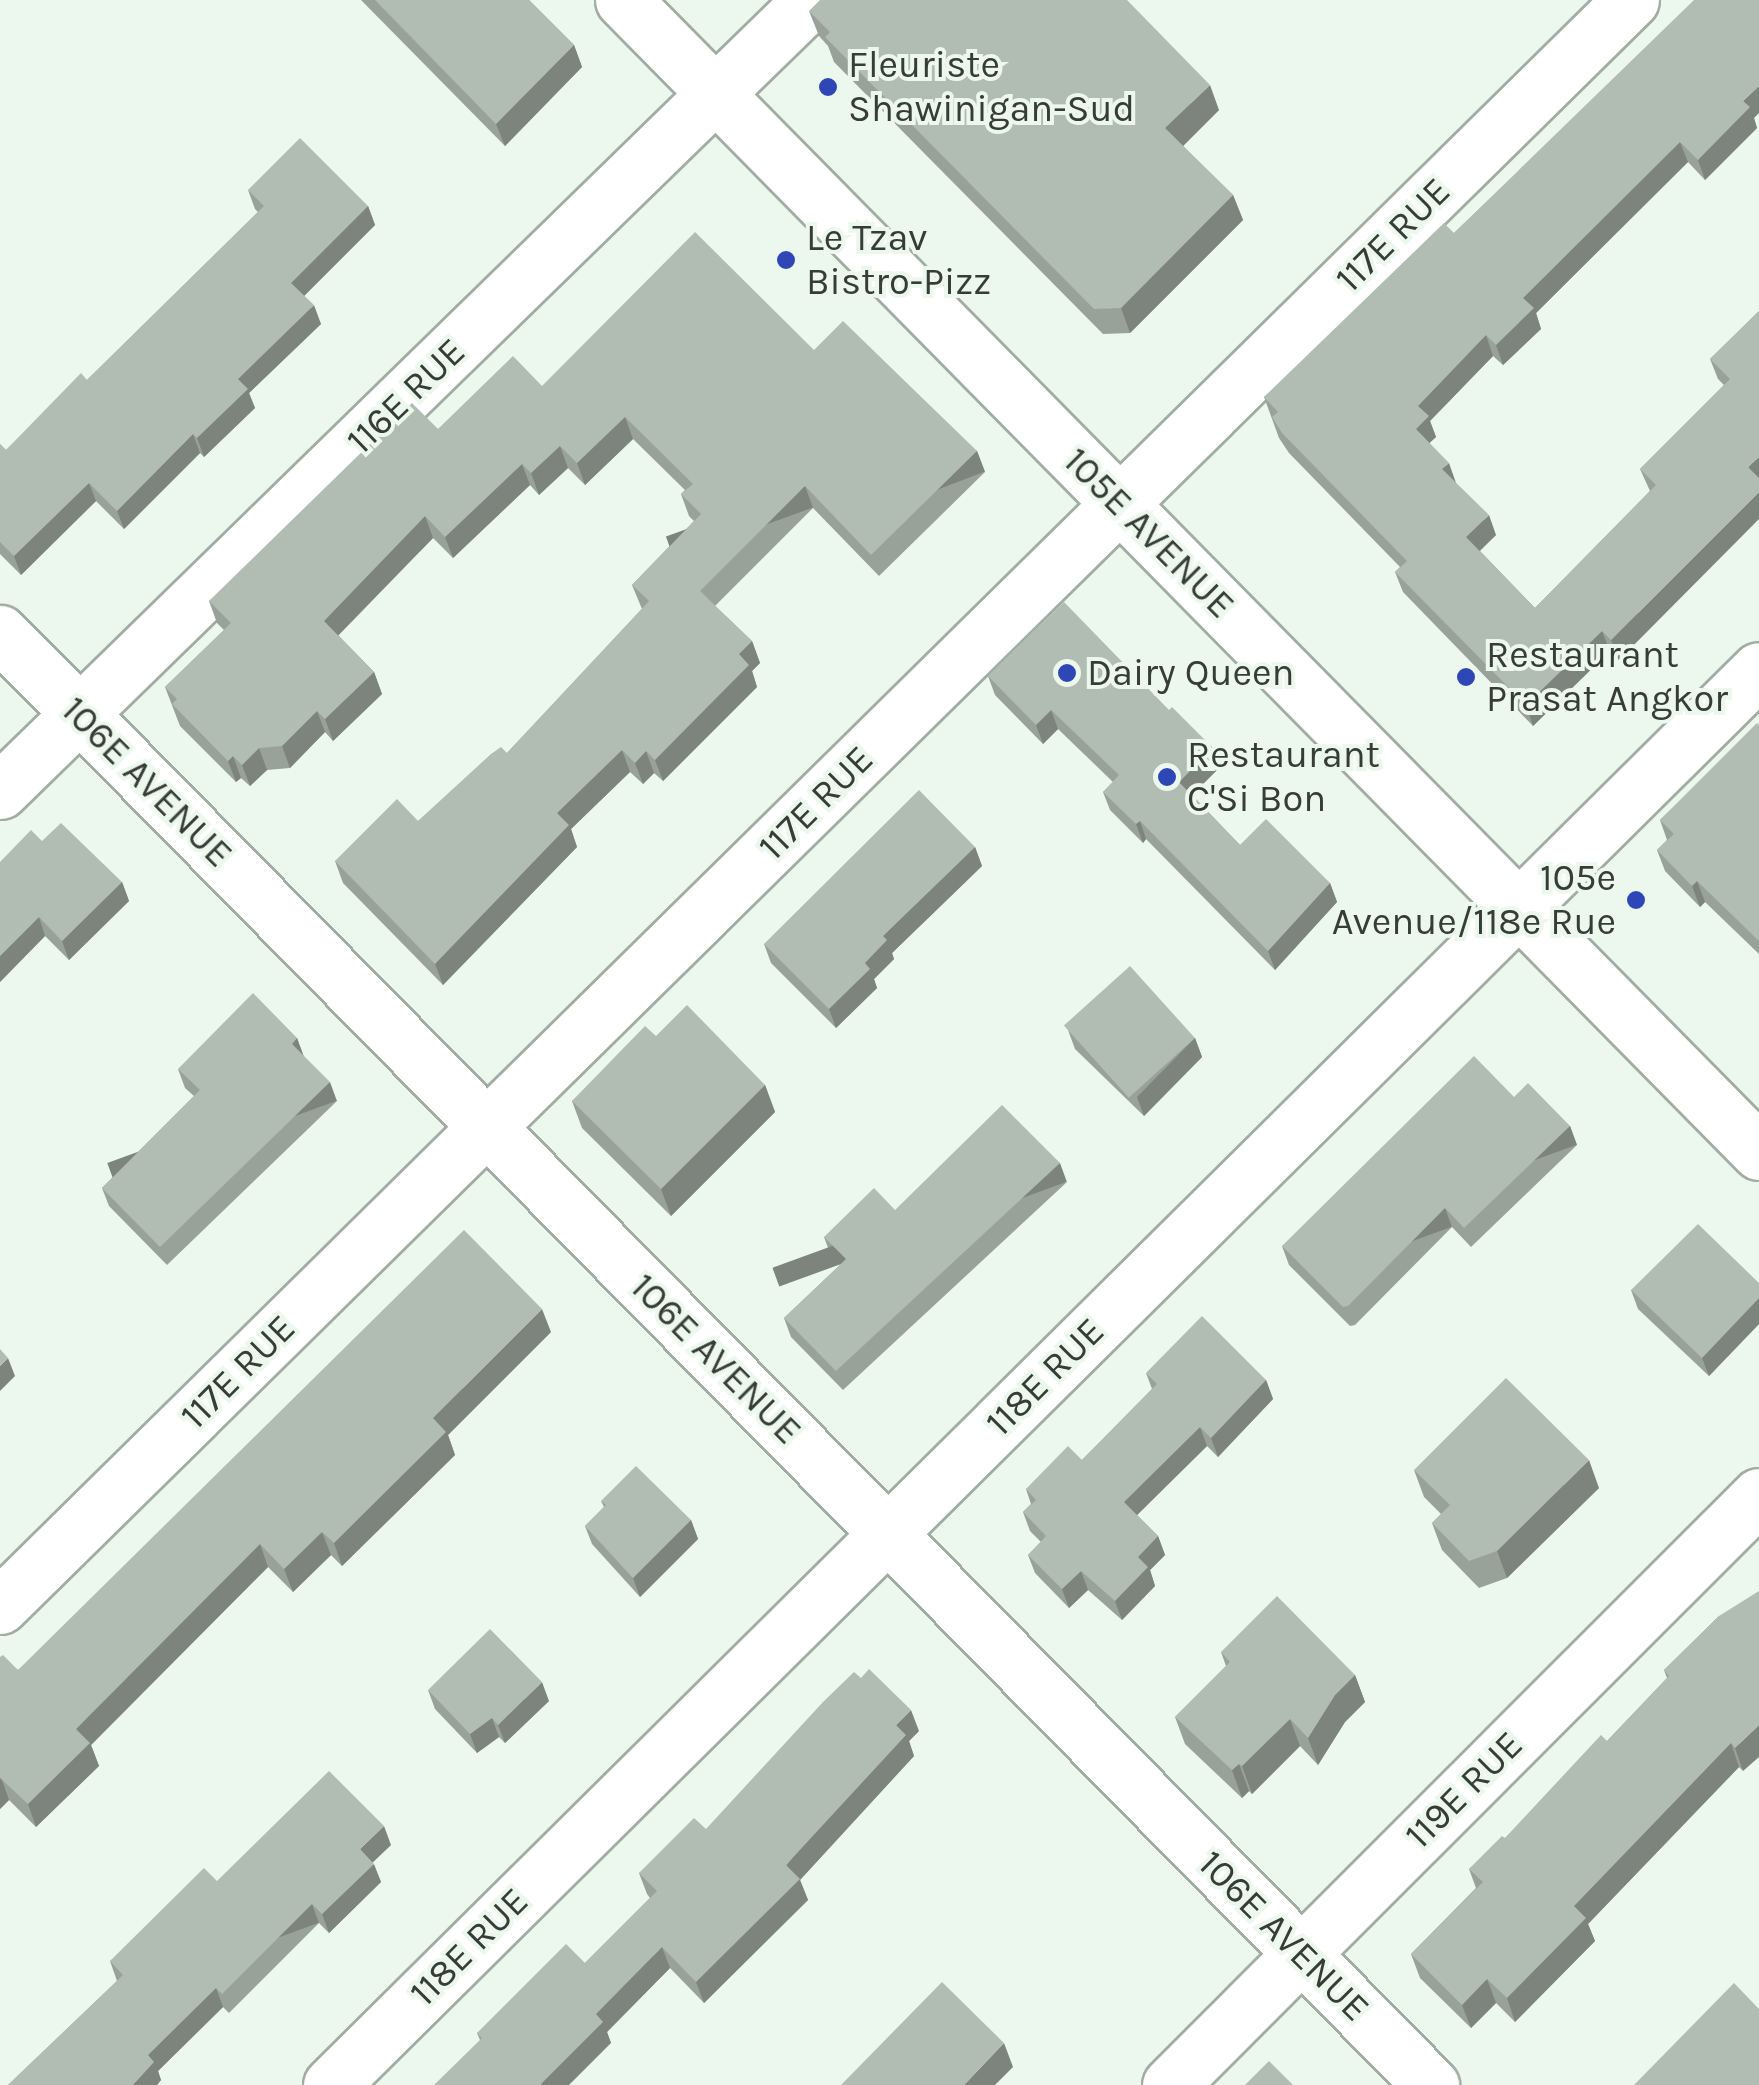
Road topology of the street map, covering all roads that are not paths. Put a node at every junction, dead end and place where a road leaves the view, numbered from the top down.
1 (623, 0) edge
2 (811, 0) edge
3 (1631, 0) edge
4 (715, 94) junction
5 (1120, 503) junction
6 (0, 634) edge
7 (1759, 670) edge
8 (79, 714) junction
9 (0, 791) edge
10 (1518, 908) junction
11 (486, 1127) junction
12 (1759, 1152) edge
13 (1759, 1496) edge
14 (888, 1533) junction
15 (0, 1606) edge
16 (1301, 1953) junction
17 (331, 2085) edge
18 (1170, 2085) edge
19 (1431, 2085) edge

1 - 4 street, 105E AVENUE
2 - 4 street, 116E RUE
3 - 5 street, 117E RUE
4 - 5 street, 105E AVENUE
4 - 8 street, 116E RUE
5 - 10 street, 105E AVENUE
5 - 11 street, 117E RUE
6 - 8 street, 106E AVENUE
7 - 10 street, 118E RUE
8 - 9 street, 116E RUE
8 - 11 street, 106E AVENUE
10 - 12 street, 105E AVENUE
10 - 14 street, 118E RUE
11 - 14 street, 106E AVENUE
11 - 15 street, 117E RUE
13 - 16 street, 119E RUE
14 - 16 street, 106E AVENUE
14 - 17 street, 118E RUE
16 - 18 street, 119E RUE
16 - 19 street, 106E AVENUE

